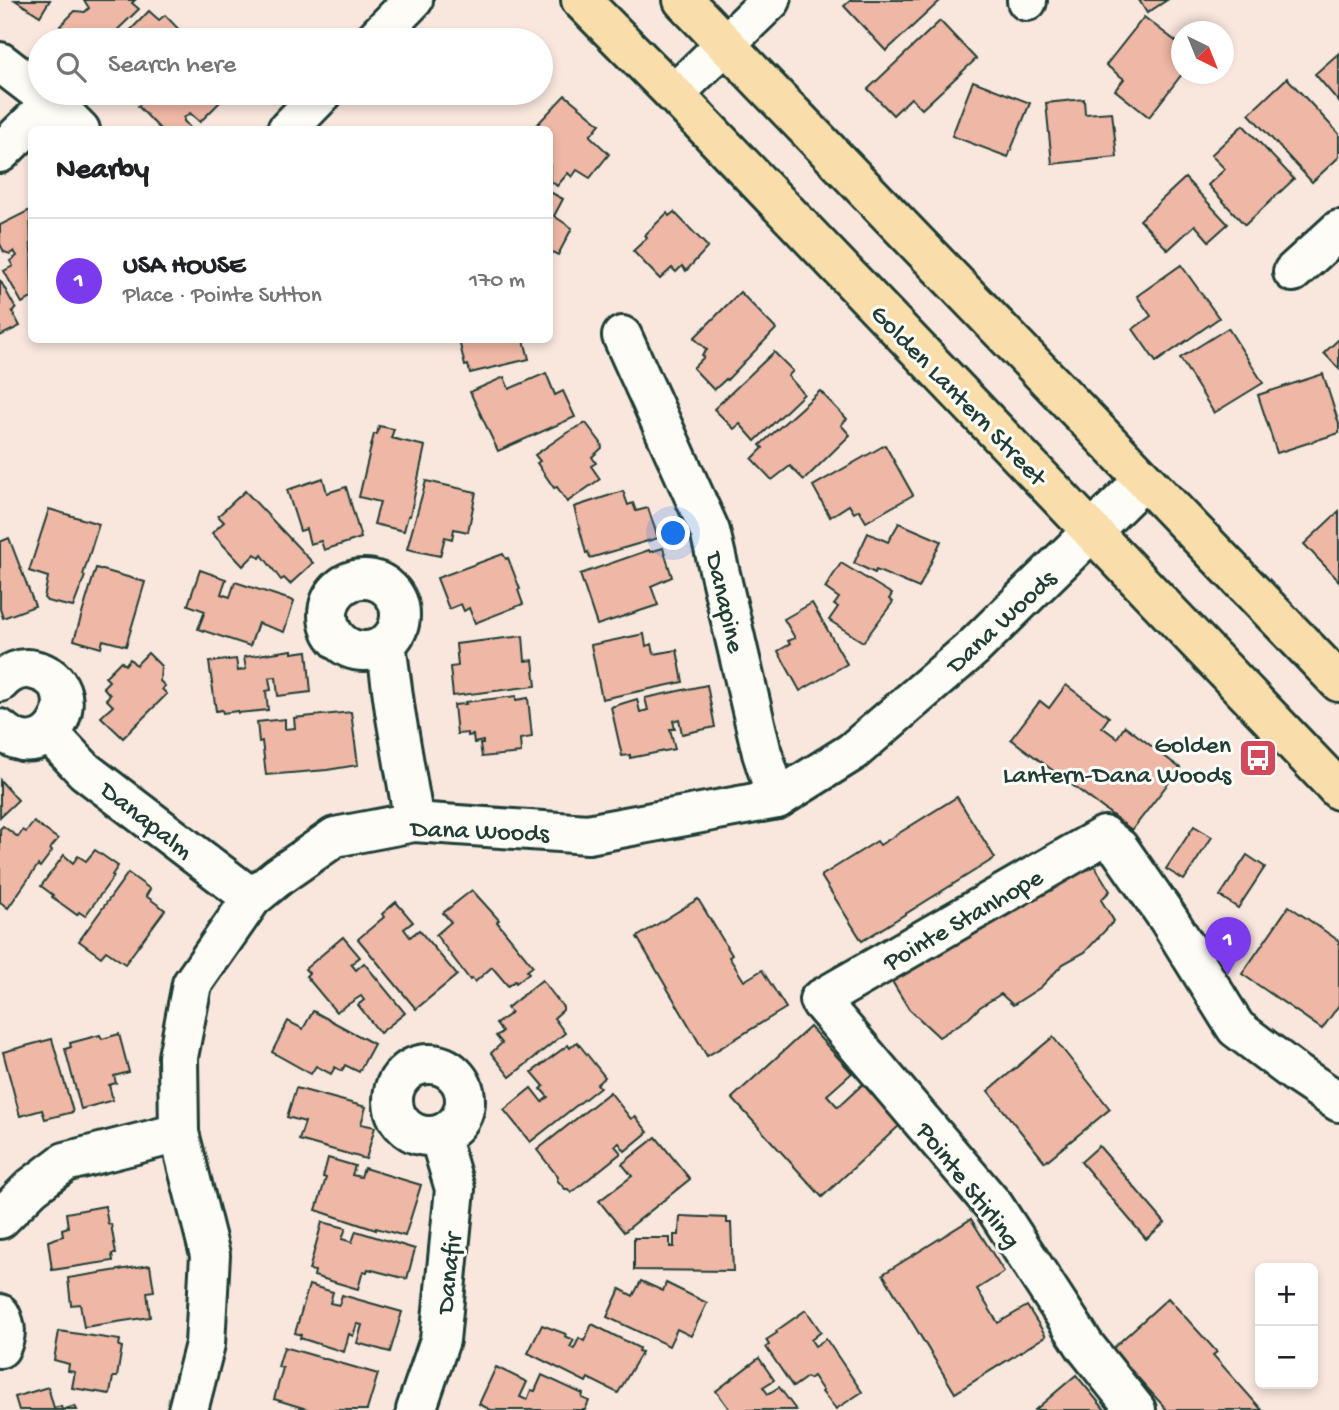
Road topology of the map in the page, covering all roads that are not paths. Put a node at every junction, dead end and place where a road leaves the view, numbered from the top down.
1 (413, 0) edge
2 (581, 0) edge
3 (683, 0) edge
4 (771, 0) edge
5 (386, 28) edge
6 (725, 44) junction
7 (0, 62) edge
8 (28, 84) edge
9 (674, 94) junction
10 (49, 105) edge
11 (55, 105) edge
12 (311, 105) edge
13 (76, 126) edge
14 (291, 126) edge
15 (0, 153) edge
16 (1339, 230) edge
17 (1293, 272) dead end
18 (622, 336) dead end
19 (1143, 481) junction
20 (1092, 532) junction
21 (386, 644) dead end
22 (0, 682) edge
23 (1339, 682) edge
24 (0, 729) edge
25 (50, 734) junction
26 (1339, 790) edge
27 (777, 799) junction
28 (414, 822) junction
29 (252, 898) junction
30 (819, 1000) joint
31 (1339, 1102) edge
32 (180, 1133) junction
33 (439, 1135) dead end
34 (0, 1219) edge
35 (0, 1314) edge
36 (0, 1348) edge
37 (188, 1410) edge
38 (416, 1410) edge
39 (1136, 1410) edge

1 - 5 street
2 - 9 main road, Golden Lantern Street
3 - 6 main road
4 - 6 street
6 - 9 street
6 - 19 main road
7 - 8 street
9 - 20 main road, Golden Lantern Street
10 - 15 street
11 - 13 street
12 - 14 street
16 - 17 street
18 - 27 street, Danapine
19 - 20 street, Dana Woods
19 - 23 main road
20 - 26 main road, Golden Lantern Street
20 - 27 street, Dana Woods
21 - 28 street
22 - 25 street
24 - 25 street
25 - 29 street, Danapalm
27 - 28 street, Dana Woods
28 - 29 street, Dana Woods
29 - 32 street, Dana Woods
30 - 31 street, Pointe Stanhope
30 - 39 street, Pointe Stirling
32 - 34 street
32 - 37 street, Dana Woods
33 - 38 street, Danafir
35 - 36 street

